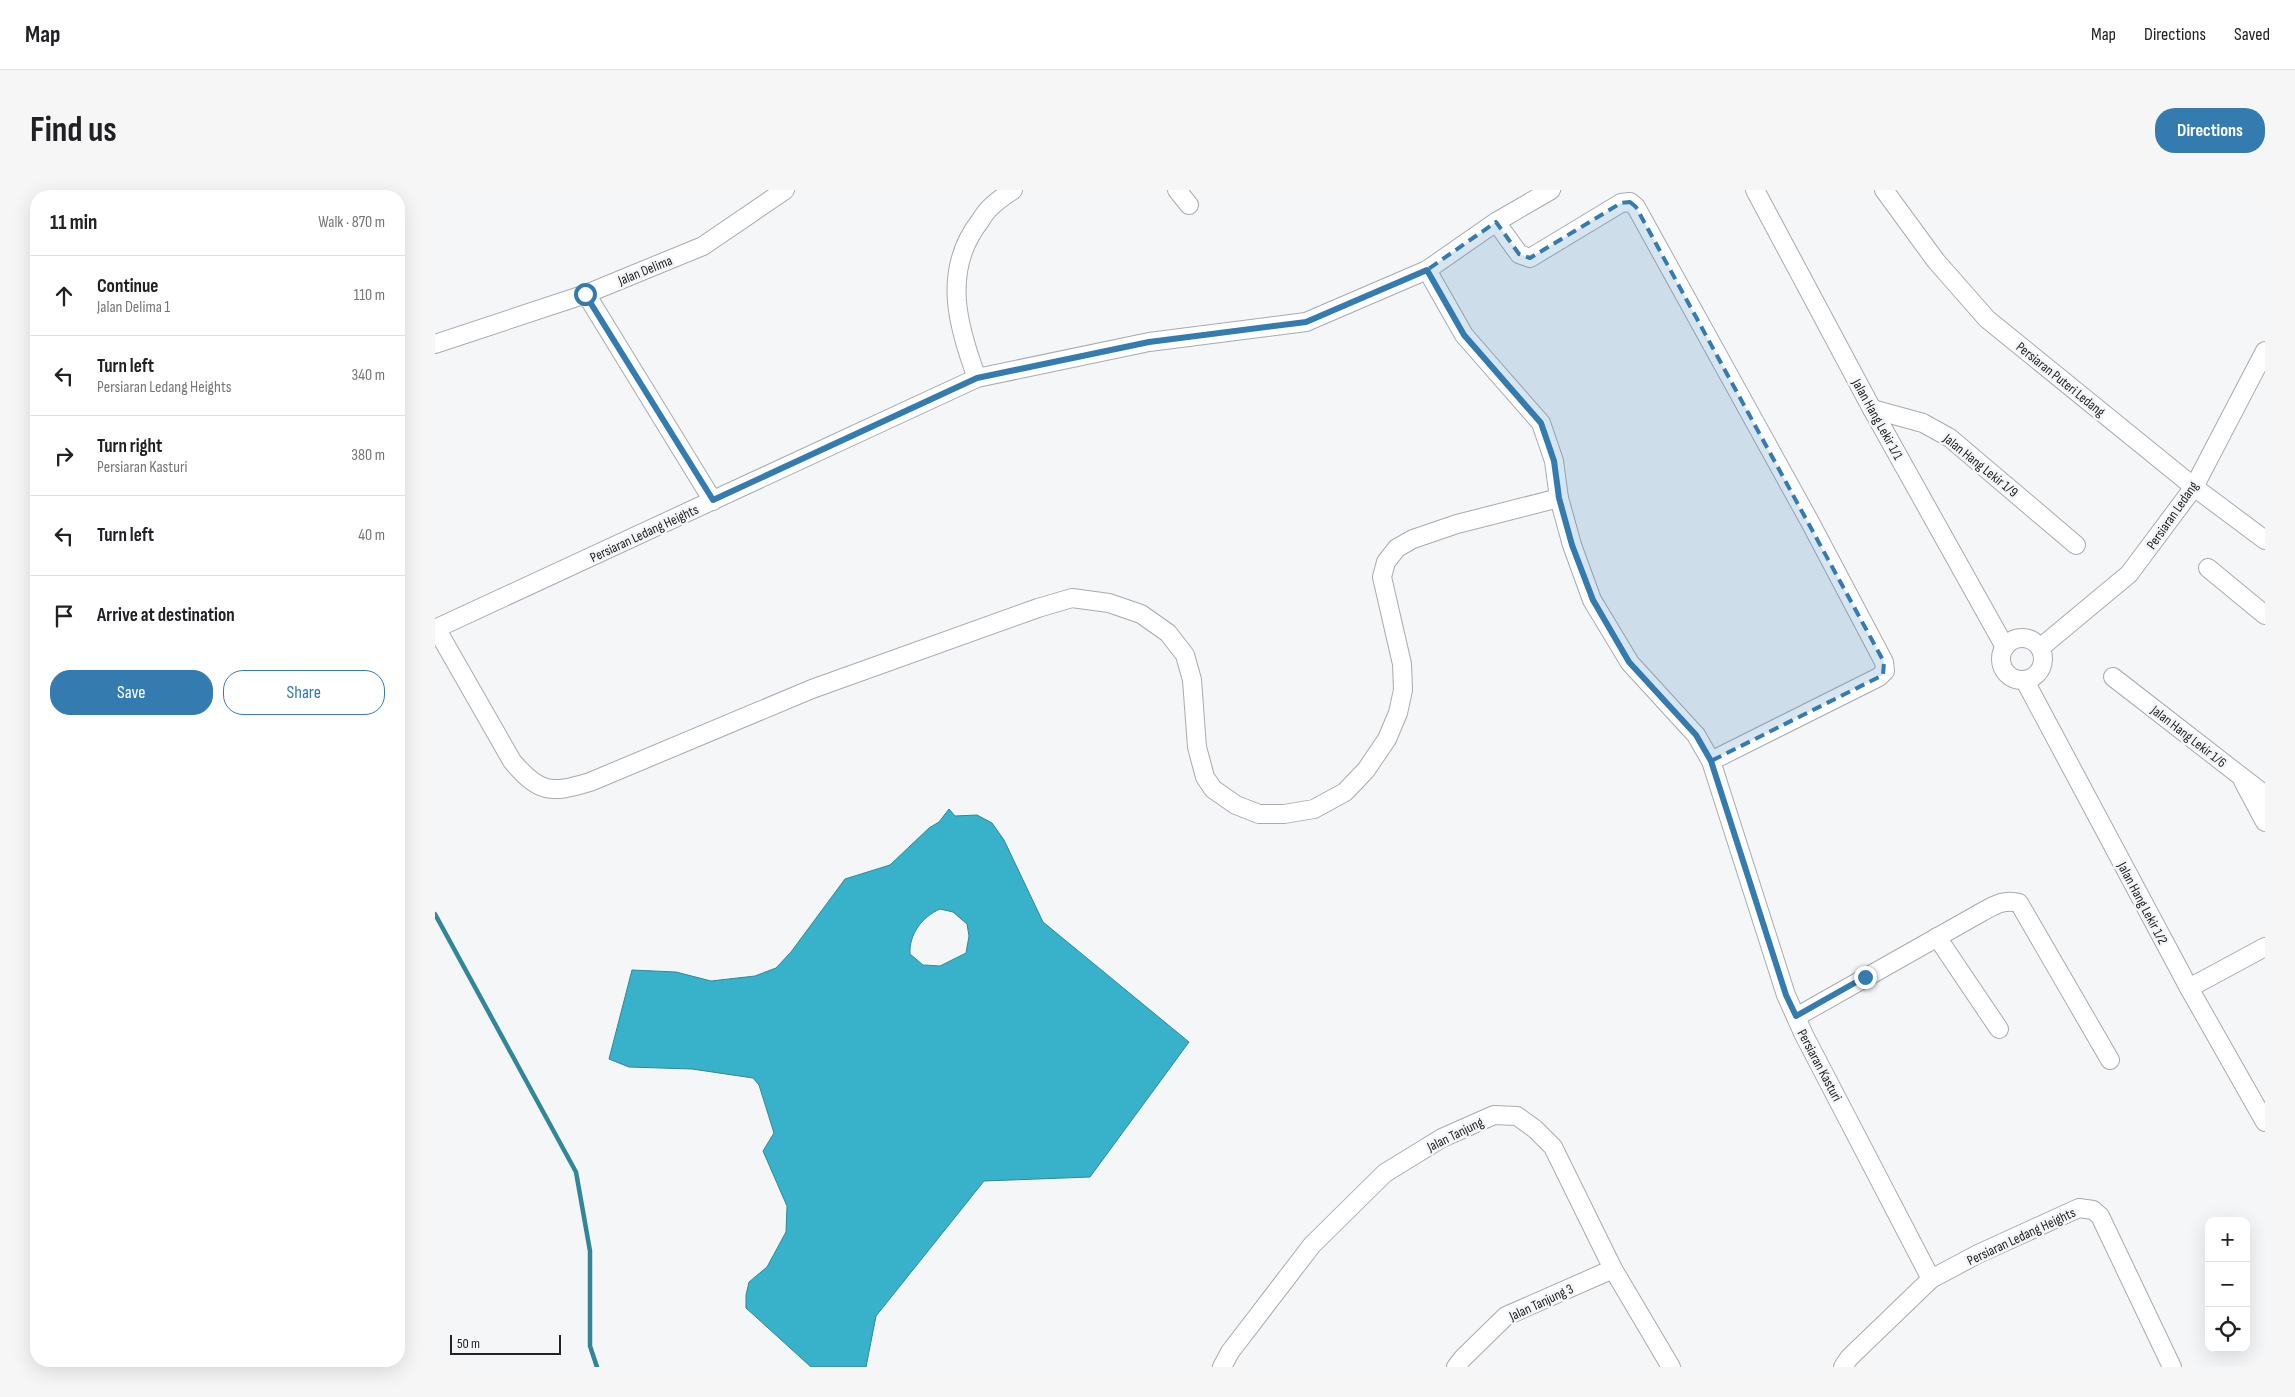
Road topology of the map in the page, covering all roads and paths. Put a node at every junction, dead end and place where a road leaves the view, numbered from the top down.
1 (785, 190) edge
2 (1013, 190) edge
3 (1177, 190) edge
4 (1551, 190) edge
5 (1755, 190) edge
6 (1884, 190) edge
7 (1189, 205) dead end
8 (1496, 222) junction
9 (1427, 270) junction
10 (585, 294) junction
11 (435, 344) edge
12 (2265, 351) edge
13 (977, 378) junction
14 (1872, 408) junction
15 (2193, 487) junction
16 (1559, 498) junction
17 (713, 500) junction
18 (2265, 540) edge
19 (2076, 544) dead end
20 (2208, 568) dead end
21 (2265, 615) edge
22 (436, 629) edge
23 (2005, 646) junction
24 (2040, 648) junction
25 (2113, 677) dead end
26 (2025, 681) junction
27 (1711, 761) junction
28 (2239, 774) junction
29 (2265, 795) edge
30 (2265, 822) edge
31 (1937, 937) junction
32 (2265, 947) edge
33 (2189, 988) junction
34 (1796, 1016) junction
35 (1999, 1029) dead end
36 (2110, 1060) dead end
37 (2265, 1122) edge
38 (1613, 1269) junction
39 (1931, 1279) junction
40 (1222, 1367) edge
41 (1455, 1367) edge
42 (1671, 1367) edge
43 (1843, 1367) edge
44 (2172, 1367) edge

1 - 10 street, Jalan Delima
2 - 13 street
3 - 7 street
4 - 8 street, Persiaran Ledang Heights
5 - 14 street, Jalan Hang Lekir 1/1
6 - 15 street, Persiaran Puteri Ledang
8 - 9 street, Persiaran Ledang Heights
8 - 27 street
9 - 13 street, Persiaran Ledang Heights
9 - 16 street, Persiaran Kasturi
10 - 11 street, Jalan Delima
10 - 17 street
12 - 15 street, Persiaran Ledang
13 - 17 street, Persiaran Ledang Heights
14 - 19 street, Jalan Hang Lekir 1/9
14 - 23 street, Jalan Hang Lekir 1/1
15 - 18 street, Persiaran Puteri Ledang
15 - 24 street, Persiaran Ledang
16 - 22 street
16 - 27 street, Persiaran Kasturi
17 - 22 street, Persiaran Ledang Heights
20 - 21 street
23 - 24 street
23 - 26 street
24 - 26 street
25 - 28 street, Jalan Hang Lekir 1/6
26 - 33 street, Jalan Hang Lekir 1/2
27 - 34 street, Persiaran Kasturi
28 - 29 street, Jalan Hang Lekir 1/6
28 - 30 street
31 - 34 street
31 - 35 street
31 - 36 street
32 - 33 street
33 - 37 street, Jalan Hang Lekir 1/2
34 - 39 street, Persiaran Kasturi
38 - 40 street, Jalan Tanjung
38 - 41 street, Jalan Tanjung 3
38 - 42 street, Jalan Tanjung
39 - 43 street, Persiaran Ledang Heights
39 - 44 street, Persiaran Ledang Heights

